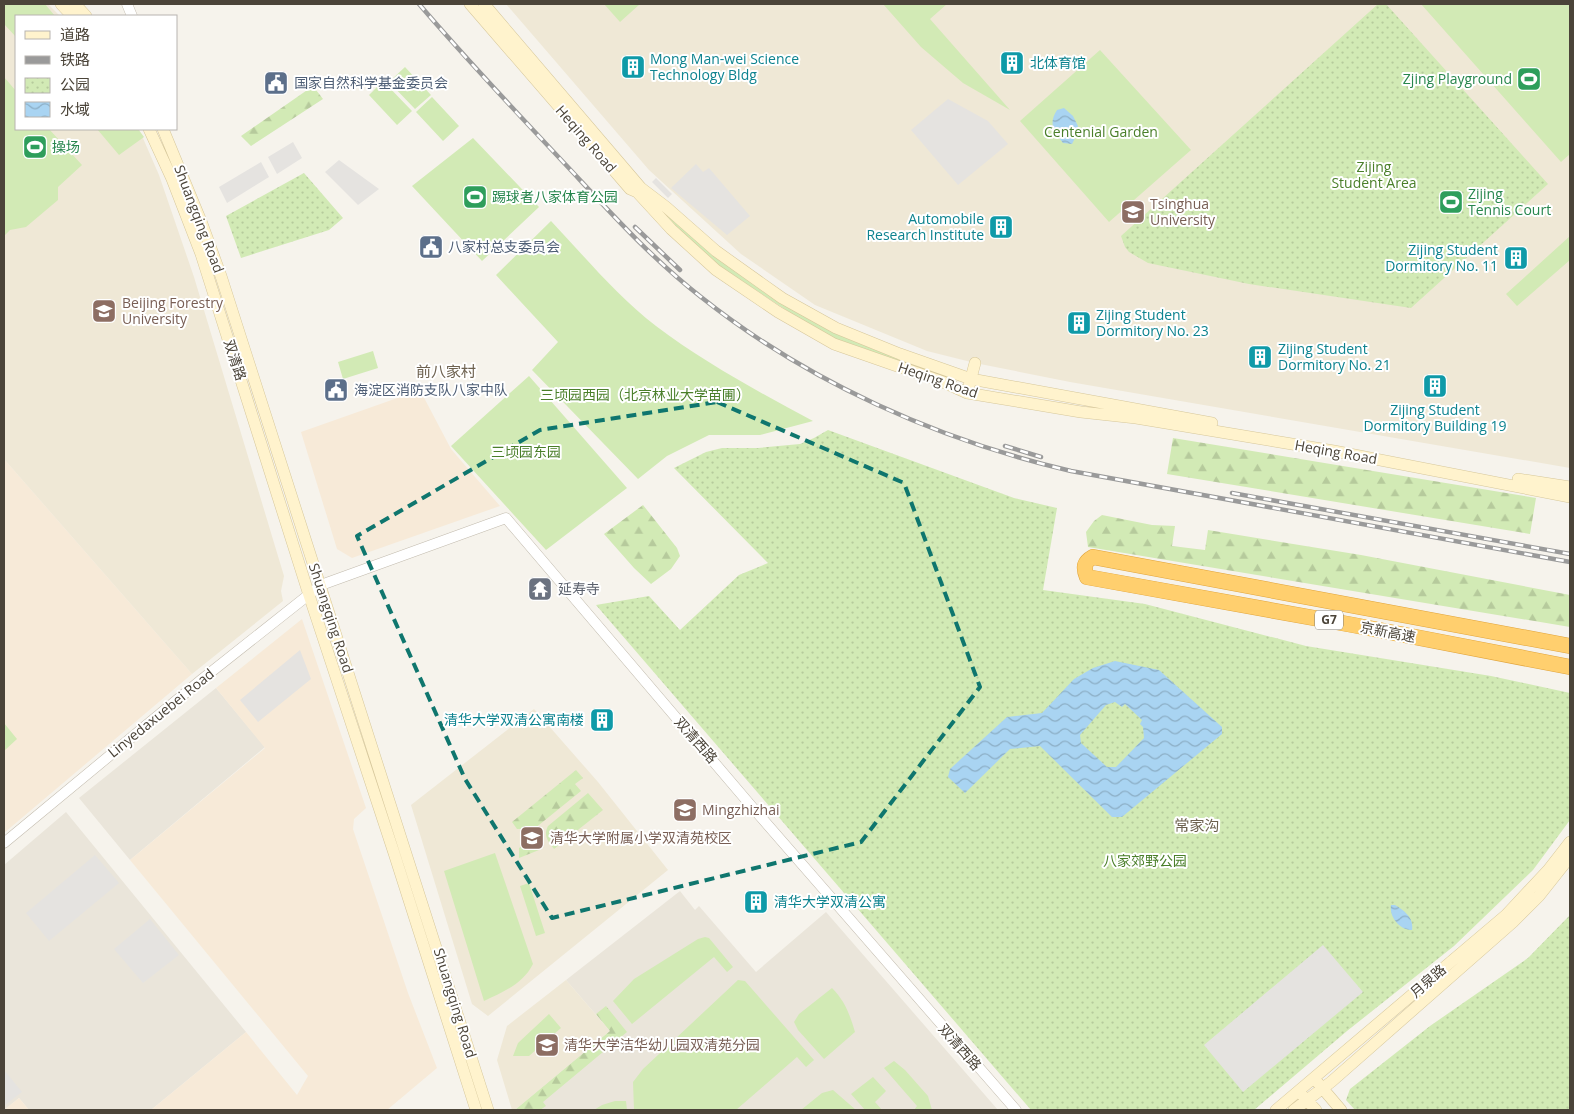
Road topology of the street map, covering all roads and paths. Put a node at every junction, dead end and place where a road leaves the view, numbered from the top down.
1 (61, 4) edge
2 (75, 4) edge
3 (470, 4) edge
4 (484, 4) edge
5 (71, 15) edge
6 (85, 15) edge
7 (149, 130) edge
8 (163, 130) edge
9 (974, 363) dead end
10 (971, 379) junction
11 (967, 393) junction
12 (1570, 487) edge
13 (1570, 497) edge
14 (321, 585) junction
15 (309, 595) junction
16 (1570, 646) edge
17 (1570, 666) edge
18 (1570, 842) edge
19 (4, 843) edge
20 (1570, 857) edge
21 (1313, 1078) junction
22 (1322, 1088) junction
23 (1299, 1090) junction
24 (1307, 1100) junction
25 (476, 1110) edge
26 (488, 1110) edge
27 (1016, 1110) edge
28 (1276, 1110) edge
29 (1294, 1110) edge
30 (1316, 1110) edge
31 (1341, 1110) edge

1 - 5 main road
2 - 6 main road
3 - 11 main road, Heqing Road
4 - 10 main road, Heqing Road
7 - 15 main road, 双清路
8 - 14 main road, Shuangqing Road
9 - 10 main road
10 - 11 main road
10 - 12 main road, Heqing Road
11 - 13 main road, Heqing Road
14 - 15 street, Linyedaxuebei Road
14 - 26 main road, Shuangqing Road
14 - 27 street, 双清西路
15 - 19 street, Linyedaxuebei Road
15 - 25 main road, Shuangqing Road
16 - 17 highway, 京新高速 / G7
18 - 21 main road, 月泉路
20 - 22 main road, 月泉路
21 - 22 main road
21 - 23 main road, 月泉路
22 - 24 main road, 月泉路
22 - 31 main road
23 - 24 main road
23 - 28 main road, 月泉路
24 - 29 main road, 月泉路
24 - 30 main road

